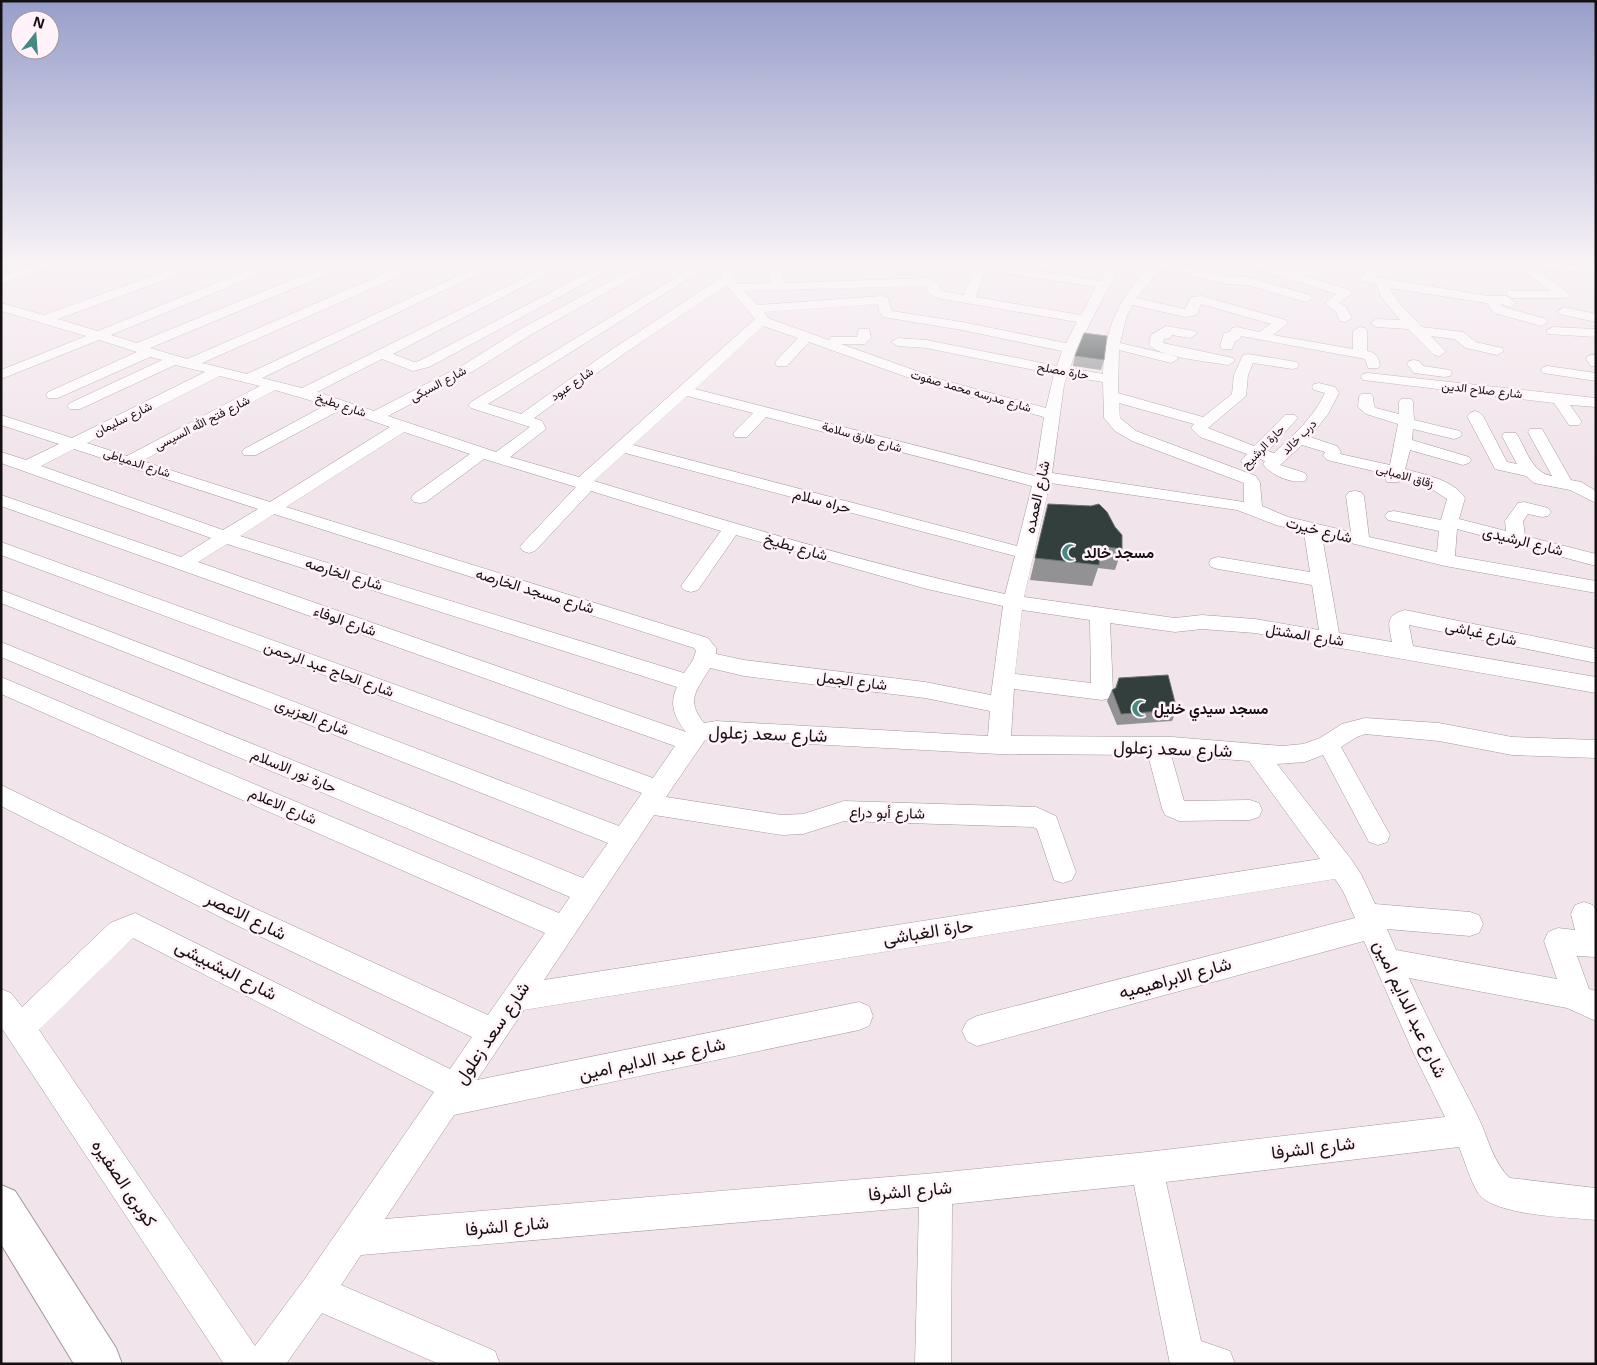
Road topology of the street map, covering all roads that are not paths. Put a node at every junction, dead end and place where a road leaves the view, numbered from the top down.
1 (74, 326) edge
2 (121, 326) edge
3 (199, 326) edge
4 (268, 326) edge
5 (361, 326) edge
6 (438, 326) edge
7 (497, 326) edge
8 (537, 326) edge
9 (605, 326) edge
10 (661, 326) edge
11 (747, 326) edge
12 (784, 326) edge
13 (960, 326) edge
14 (1091, 326) edge
15 (1109, 326) edge
16 (1277, 326) edge
17 (1398, 326) edge
18 (1413, 326) edge
19 (1415, 328) junction
20 (1360, 331) dead end
21 (1553, 331) dead end
22 (864, 332) dead end
23 (1190, 334) dead end
24 (98, 335) junction
25 (813, 338) junction
26 (1266, 338) junction
27 (1595, 338) edge
28 (1252, 341) dead end
29 (898, 342) dead end
30 (1112, 346) junction
31 (1070, 348) junction
32 (143, 350) junction
33 (1497, 351) dead end
34 (1439, 352) dead end
35 (1164, 353) junction
36 (381, 354) junction
37 (1360, 354) junction
38 (1596, 358) edge
39 (1228, 361) dead end
40 (181, 362) junction
41 (782, 363) dead end
42 (1596, 363) edge
43 (1414, 364) dead end
44 (1292, 365) dead end
45 (1198, 370) dead end
46 (1548, 370) dead end
47 (219, 371) junction
48 (1061, 371) junction
49 (1, 375) edge
50 (1596, 377) edge
51 (248, 379) junction
52 (1110, 379) junction
53 (274, 386) junction
54 (1318, 387) dead end
55 (1462, 388) junction
56 (683, 390) junction
57 (304, 393) junction
58 (53, 395) dead end
59 (1111, 396) junction
60 (1366, 397) dead end
61 (1559, 399) junction
62 (1406, 402) dead end
63 (1590, 403) edge
64 (340, 404) junction
65 (75, 406) dead end
66 (764, 410) junction
67 (1596, 413) edge
68 (1051, 414) junction
69 (377, 416) junction
70 (1290, 418) dead end
71 (1, 420) edge
72 (525, 420) junction
73 (1204, 422) junction
74 (1406, 422) junction
75 (1574, 422) dead end
76 (403, 426) junction
77 (1536, 432) dead end
78 (741, 434) dead end
79 (1454, 434) dead end
80 (1510, 436) dead end
81 (1298, 438) junction
82 (75, 443) junction
83 (1404, 443) junction
84 (621, 447) junction
85 (250, 452) dead end
86 (1257, 452) junction
87 (490, 456) junction
88 (1, 457) edge
89 (1276, 459) junction
90 (1462, 460) dead end
91 (129, 461) junction
92 (27, 466) junction
93 (1529, 472) junction
94 (1236, 475) junction
95 (1395, 475) junction
96 (1299, 477) dead end
97 (1042, 480) junction
98 (584, 484) junction
99 (1565, 484) junction
100 (1592, 492) edge
101 (1355, 496) dead end
102 (420, 498) dead end
103 (1, 500) edge
104 (272, 508) junction
105 (1253, 509) junction
106 (1542, 512) dead end
107 (1394, 516) dead end
108 (1449, 525) junction
109 (732, 528) junction
110 (1312, 528) junction
111 (225, 537) junction
112 (1516, 539) junction
113 (1361, 541) junction
114 (529, 547) dead end
115 (1, 548) edge
116 (1024, 553) junction
117 (1445, 560) junction
118 (1596, 560) edge
119 (1218, 563) dead end
120 (182, 564) junction
121 (1320, 580) junction
122 (691, 586) dead end
123 (1596, 587) edge
124 (1, 596) edge
125 (1013, 602) junction
126 (1100, 614) junction
127 (1330, 638) junction
128 (1, 649) edge
129 (1404, 652) junction
130 (1596, 656) edge
131 (702, 659) junction
132 (1004, 680) junction
133 (690, 682) junction
134 (1, 685) edge
135 (1596, 686) edge
136 (1001, 705) junction
137 (694, 737) junction
138 (1328, 744) junction
139 (998, 745) junction
140 (1157, 746) junction
141 (1595, 750) edge
142 (1256, 753) junction
143 (1, 795) edge
144 (652, 797) junction
145 (1250, 810) dead end
146 (1378, 834) dead end
147 (623, 838) junction
148 (1342, 867) junction
149 (1063, 872) dead end
150 (588, 892) junction
151 (1584, 914) dead end
152 (1371, 921) junction
153 (1470, 924) dead end
154 (564, 928) junction
155 (1387, 961) junction
156 (515, 998) junction
157 (1587, 1002) edge
158 (10, 1015) edge
159 (859, 1016) dead end
160 (977, 1031) dead end
161 (493, 1032) junction
162 (450, 1094) junction
163 (1468, 1130) junction
164 (1147, 1168) junction
165 (936, 1189) junction
166 (1596, 1204) edge
167 (1, 1205) edge
168 (351, 1239) junction
169 (316, 1292) junction
170 (1197, 1361) edge
171 (100, 1364) edge
172 (246, 1364) edge
173 (264, 1364) edge
174 (482, 1364) edge
175 (933, 1364) edge

1 - 24 street, شارع بطيخ
2 - 24 street
3 - 32 street
4 - 40 street
5 - 51 street
6 - 36 street
7 - 36 street
8 - 69 street, شارع السبكى
9 - 72 street
10 - 72 street, شارع عبود
11 - 56 street
12 - 25 street, شارع مدرسه محمد صفوت
13 - 31 street
14 - 31 street, شارع العمده
15 - 30 street, شارع العمده
16 - 26 street
17 - 19 street
18 - 19 street
19 - 33 street
19 - 34 street
20 - 37 street
21 - 27 street
22 - 25 street
23 - 35 street
24 - 32 street, شارع بطيخ
24 - 49 street
25 - 41 street
25 - 68 street, شارع مدرسه محمد صفوت
26 - 28 street
26 - 37 street
29 - 48 street, حارة مصلح
30 - 35 street
30 - 52 street, شارع العمده
31 - 48 street, شارع العمده
32 - 40 street, شارع بطيخ
32 - 58 street
35 - 39 street
35 - 45 street
36 - 57 street
37 - 55 street, شارع صلاح الدين
38 - 42 street
40 - 47 street, شارع بطيخ
40 - 65 street
43 - 55 street
44 - 73 street
46 - 50 street
47 - 51 street, شارع بطيخ
47 - 82 street, شارع سليمان
48 - 52 street, حارة مصلح
48 - 68 street, شارع العمده
51 - 53 street, شارع بطيخ
52 - 59 street, شارع العمده
53 - 57 street, شارع بطيخ
53 - 91 street, شارع فتح الله السيسى
54 - 81 street, درب خالد
55 - 61 street, شارع صلاح الدين
55 - 93 street
56 - 66 street, شارع طارق سلامة
56 - 84 street
57 - 64 street, شارع بطيخ
59 - 73 street
59 - 94 street, شارع العمده
60 - 74 street
61 - 63 street, شارع صلاح الدين
61 - 75 street
62 - 74 street
63 - 67 street
64 - 69 street, شارع بطيخ
64 - 85 street
66 - 78 street
66 - 97 street, شارع طارق سلامة
68 - 97 street, شارع العمده
69 - 76 street, شارع بطيخ
70 - 86 street, حارة الرشيح
71 - 82 street, شارع الدمياطى
72 - 87 street
73 - 86 street
74 - 79 street
74 - 83 street
76 - 87 street, شارع بطيخ
76 - 104 street
77 - 99 street
80 - 93 street
81 - 89 street, درب خالد
81 - 95 street, زقاق الامبابى
82 - 91 street, شارع الدمياطى
82 - 92 street, شارع سليمان
83 - 90 street
83 - 95 street
84 - 98 street
84 - 116 street, حراه سلام
86 - 89 street
86 - 94 street, حارة الرشيح
87 - 98 street, شارع بطيخ
87 - 102 street
88 - 92 street, شارع الخارصه
89 - 96 street, درب خالد
91 - 104 street, شارع الدمياطى
92 - 111 street, شارع الخارصه
93 - 99 street
94 - 105 street, شارع العمده
95 - 108 street, زقاق الامبابى
97 - 105 street, شارع خيرت
97 - 116 street, شارع العمده
98 - 109 street, شارع بطيخ
98 - 114 street
99 - 100 street
101 - 113 street
103 - 120 street, شارع الوفاء
104 - 111 street
104 - 131 street, شارع مسجد الخارصه
105 - 110 street, شارع خيرت
106 - 112 street
107 - 108 street, شارع الرشيدى
108 - 112 street, شارع الرشيدى
108 - 117 street, زقاق الامبابى
109 - 122 street
109 - 125 street, شارع بطيخ
110 - 113 street, شارع خيرت
110 - 121 street
111 - 120 street
111 - 133 street, شارع الخارصه
112 - 118 street, شارع الرشيدى
113 - 117 street, شارع خيرت
115 - 144 street, شارع الحاج عبد الرحمن
116 - 125 street, شارع العمده
117 - 123 street, شارع خيرت
119 - 121 street
120 - 137 street, شارع الوفاء
121 - 127 street
124 - 147 street, شارع العزيرى
125 - 126 street, شارع المشتل
125 - 132 street, شارع العمده
126 - 127 street, شارع المشتل
126 - 132 street
127 - 129 street, شارع المشتل
128 - 150 street, حارة نور الاسلام
129 - 130 street, شارع غباشى
129 - 135 street, شارع المشتل
131 - 133 street
131 - 136 street, شارع الجمل
132 - 136 street, شارع العمده
133 - 137 street
134 - 154 street, شارع الاعلام
136 - 139 street, شارع العمده
137 - 139 street, شارع سعد زعلول
137 - 144 street, شارع سعد زعلول
138 - 141 street, شارع سعد زعلول
138 - 142 street, شارع سعد زعلول
138 - 146 street
139 - 140 street, شارع سعد زعلول
140 - 142 street, شارع سعد زعلول
140 - 145 street
142 - 148 street, شارع عبد الدايم امين
143 - 161 street, شارع الاعصر
144 - 147 street, شارع سعد زعلول
144 - 149 street, شارع أبو دراع
147 - 150 street, شارع سعد زعلول
148 - 152 street, شارع عبد الدايم امين
148 - 156 street, حارة الغباشى
150 - 154 street, شارع سعد زعلول
151 - 157 street
152 - 153 street, شارع الابراهيميه
152 - 155 street, شارع عبد الدايم امين
152 - 160 street, شارع الابراهيميه
154 - 156 street, شارع سعد زعلول
155 - 157 street
155 - 163 street, شارع عبد الدايم امين
156 - 161 street, شارع سعد زعلول
158 - 162 street, شارع البشبيشى
158 - 172 street, كوبرى الصفيره
159 - 162 street, شارع عبد الدايم امين
161 - 162 street, شارع سعد زعلول
162 - 168 street, شارع سعد زعلول
163 - 164 street, شارع الشرفا
163 - 166 street, شارع عبد الدايم امين
164 - 165 street, شارع الشرفا
164 - 170 street
165 - 168 street, شارع الشرفا
165 - 175 street
167 - 171 street
168 - 169 street, شارع سعد زعلول
169 - 173 street, شارع سعد زعلول
169 - 174 street

